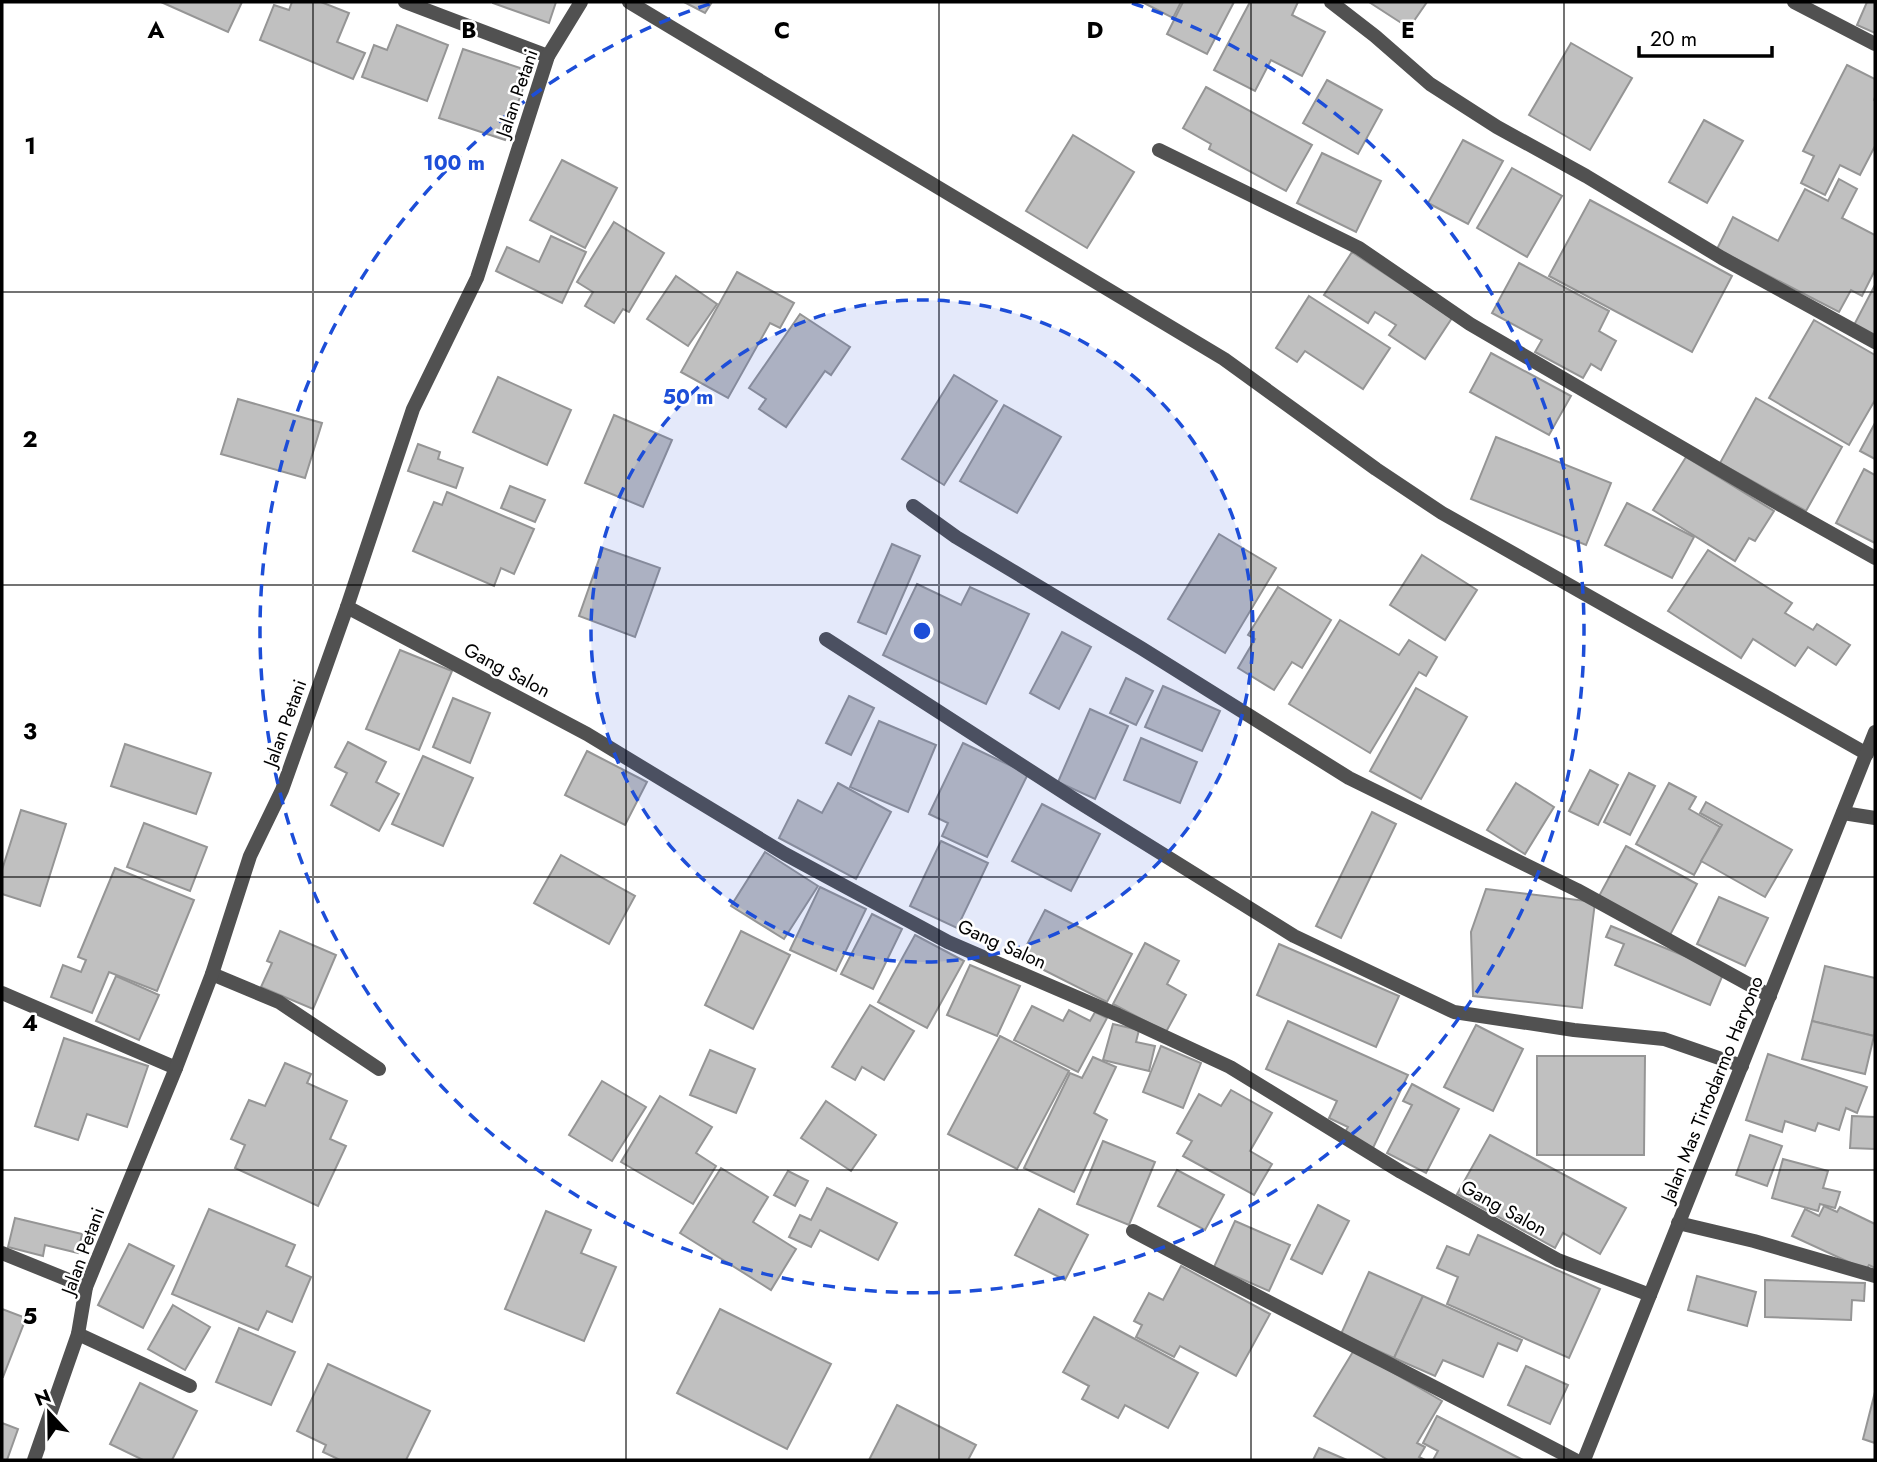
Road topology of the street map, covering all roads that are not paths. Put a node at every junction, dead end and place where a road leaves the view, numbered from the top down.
1 (405, 2) edge
2 (581, 2) edge
3 (629, 2) edge
4 (1331, 2) edge
5 (1794, 2) edge
6 (1875, 44) edge
7 (548, 56) junction
8 (1159, 150) dead end
9 (1875, 342) edge
10 (913, 506) dead end
11 (1875, 558) edge
12 (347, 607) junction
13 (827, 639) dead end
14 (1875, 732) edge
15 (1867, 754) junction
16 (1843, 813) junction
17 (1875, 818) edge
18 (212, 974) junction
19 (2, 993) edge
20 (1770, 996) junction
21 (1742, 1066) junction
22 (176, 1068) junction
23 (379, 1069) dead end
24 (1678, 1223) junction
25 (1133, 1231) dead end
26 (2, 1253) edge
27 (1875, 1276) edge
28 (86, 1287) junction
29 (1650, 1295) junction
30 (78, 1334) junction
31 (190, 1385) dead end
32 (34, 1460) edge
33 (1575, 1460) edge
34 (1584, 1460) edge

1 - 7 street
2 - 7 street, Jalan Petani
3 - 15 street
4 - 9 street
5 - 6 street
7 - 12 street, Jalan Petani
8 - 11 street
10 - 20 street
12 - 18 street, Jalan Petani
12 - 29 street, Gang Salon
13 - 21 street
14 - 15 street, Jalan Mas Tirtodarmo Haryono
15 - 16 street, Jalan Mas Tirtodarmo Haryono
16 - 17 street
16 - 20 street, Jalan Mas Tirtodarmo Haryono
18 - 22 street, Jalan Petani
18 - 23 street
19 - 22 street
20 - 21 street, Jalan Mas Tirtodarmo Haryono
21 - 24 street, Jalan Mas Tirtodarmo Haryono
22 - 28 street, Jalan Petani
24 - 27 street
24 - 29 street, Jalan Mas Tirtodarmo Haryono
25 - 33 street
26 - 28 street
28 - 30 street, Jalan Petani
29 - 34 street, Jalan Mas Tirtodarmo Haryono
30 - 31 street
30 - 32 street, Jalan Petani

